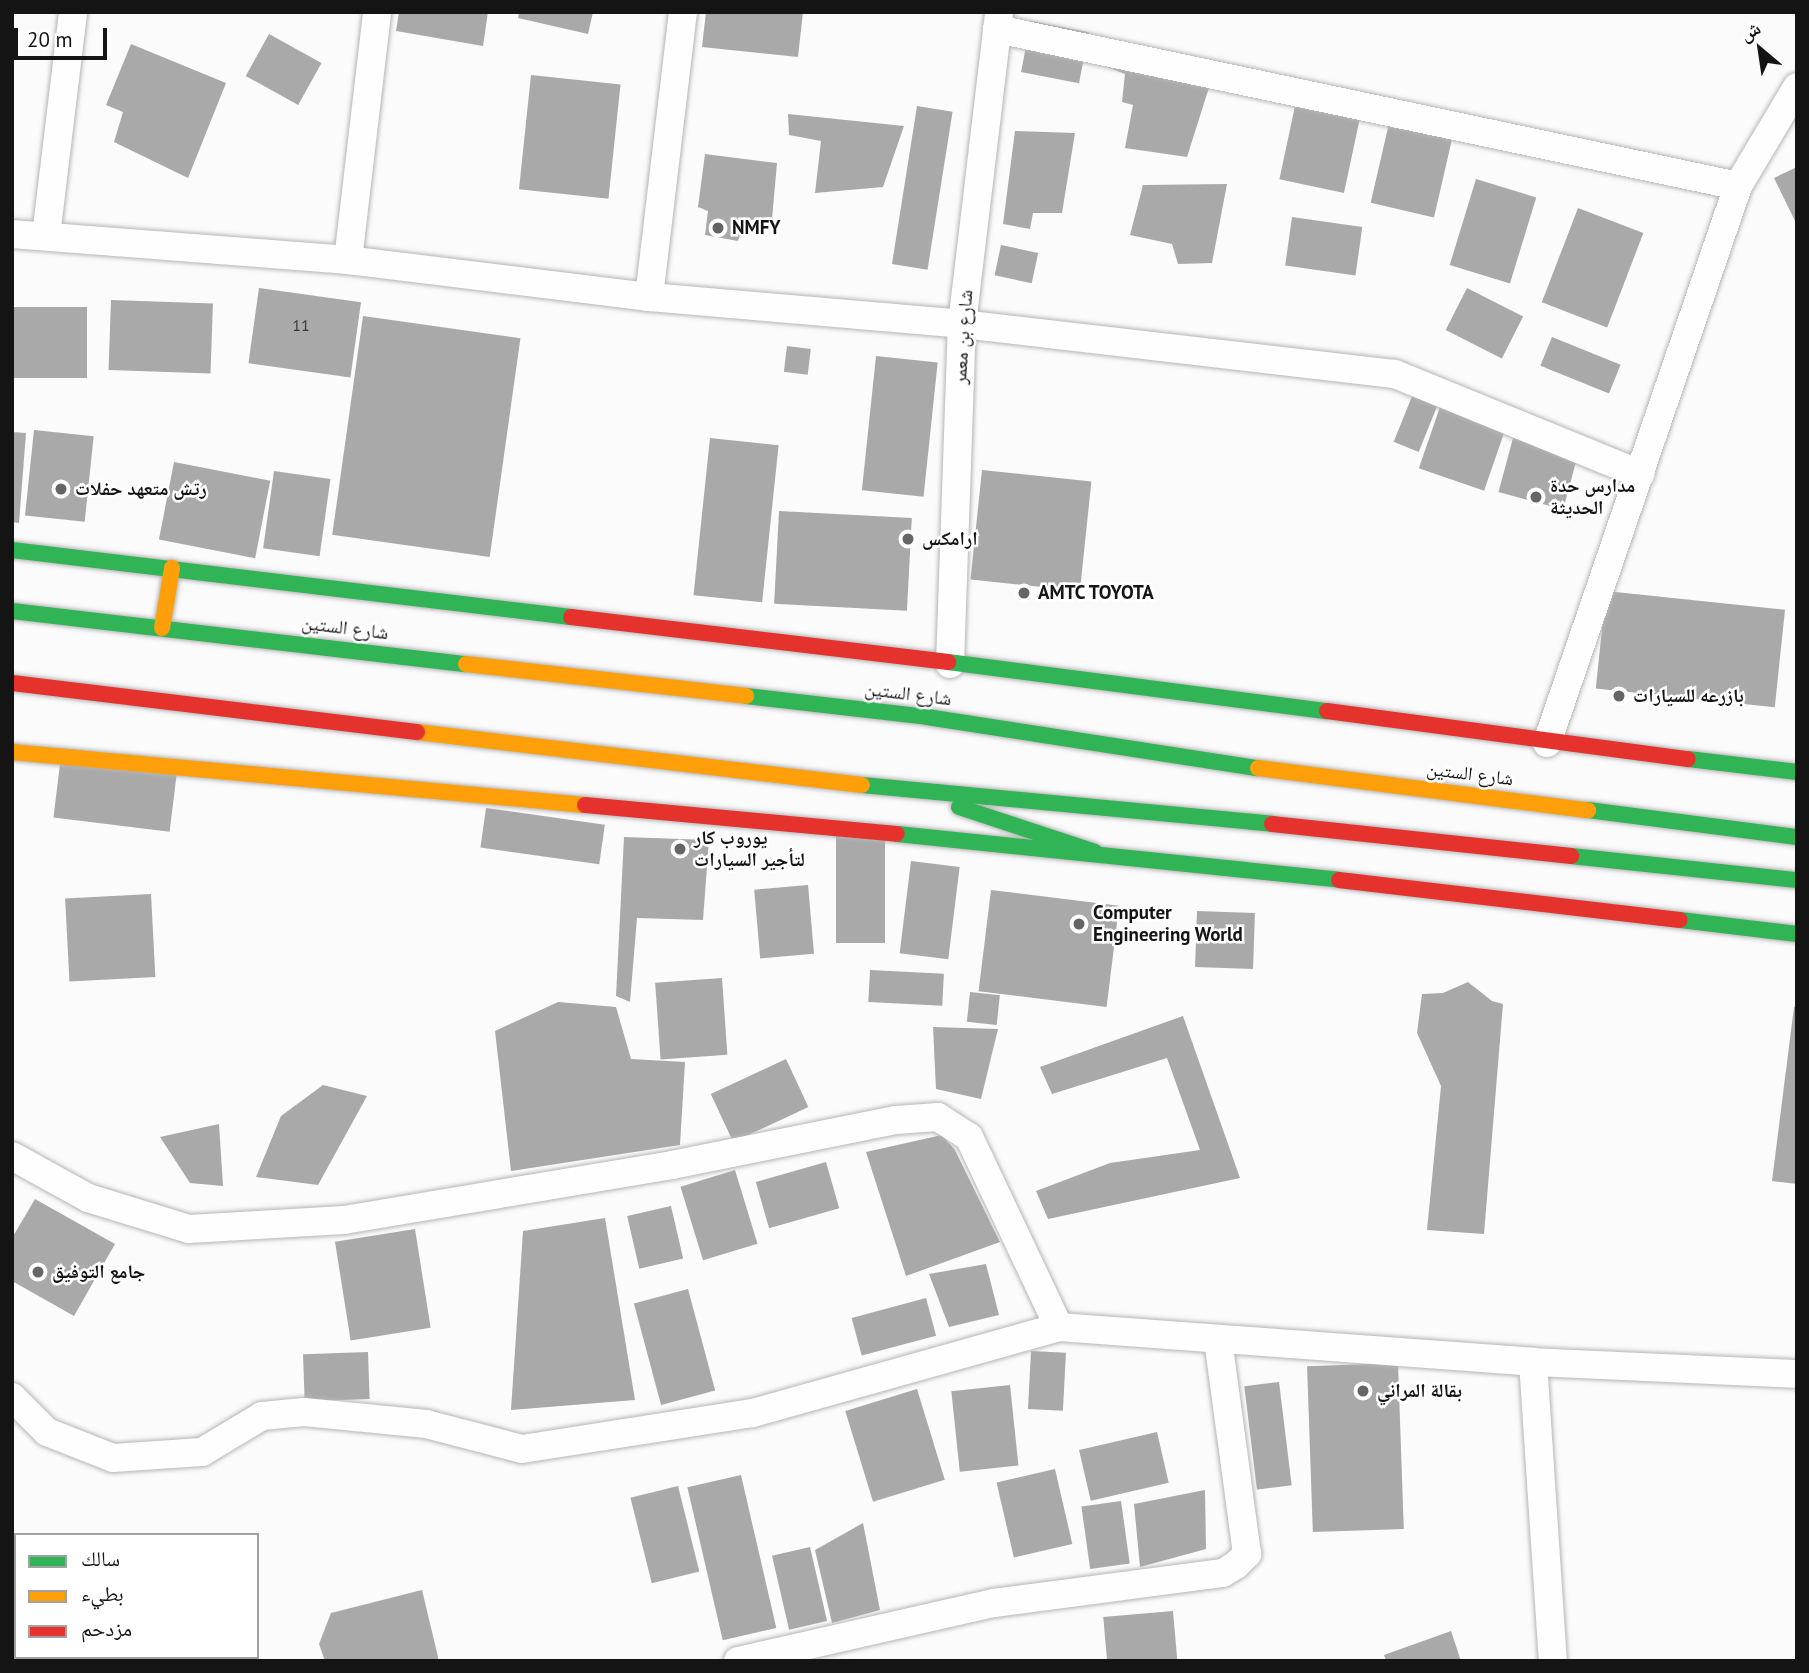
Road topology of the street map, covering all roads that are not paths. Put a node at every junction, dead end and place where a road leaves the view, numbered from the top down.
1 (73, 12) edge
2 (377, 12) edge
3 (683, 12) edge
4 (998, 20) edge
5 (1797, 87) edge
6 (1738, 186) junction
7 (12, 234) edge
8 (46, 236) junction
9 (348, 260) junction
10 (649, 297) junction
11 (962, 324) junction
12 (1640, 474) junction
13 (12, 550) edge
14 (172, 568) junction
15 (12, 611) edge
16 (162, 628) junction
17 (950, 664) junction
18 (12, 682) edge
19 (1547, 743) junction
20 (12, 752) edge
21 (1797, 772) edge
22 (896, 789) junction
23 (1797, 837) edge
24 (1095, 852) junction
25 (1797, 880) edge
26 (1797, 934) edge
27 (12, 1156) edge
28 (1059, 1327) junction
29 (1218, 1339) junction
30 (1533, 1362) junction
31 (1797, 1374) edge
32 (12, 1397) edge
33 (738, 1661) edge
34 (1553, 1661) edge

1 - 8 street
2 - 9 street
3 - 10 street
4 - 6 street
4 - 11 street, شارع بن معمر
5 - 6 street
6 - 12 street
7 - 8 street
8 - 9 street
9 - 10 street
10 - 11 street
11 - 12 street
11 - 17 street, شارع بن معمر
12 - 19 street
13 - 14 main road, شارع الستين
14 - 16 main road
14 - 17 main road, شارع الستين
15 - 16 main road, شارع الستين
16 - 23 main road, شارع الستين
17 - 19 main road, شارع الستين
18 - 22 main road
19 - 21 main road, شارع الستين
20 - 24 main road
22 - 24 main road
22 - 25 main road
24 - 26 main road
27 - 28 street
28 - 29 street
28 - 32 street
29 - 30 street
29 - 33 street
30 - 31 street
30 - 34 street

